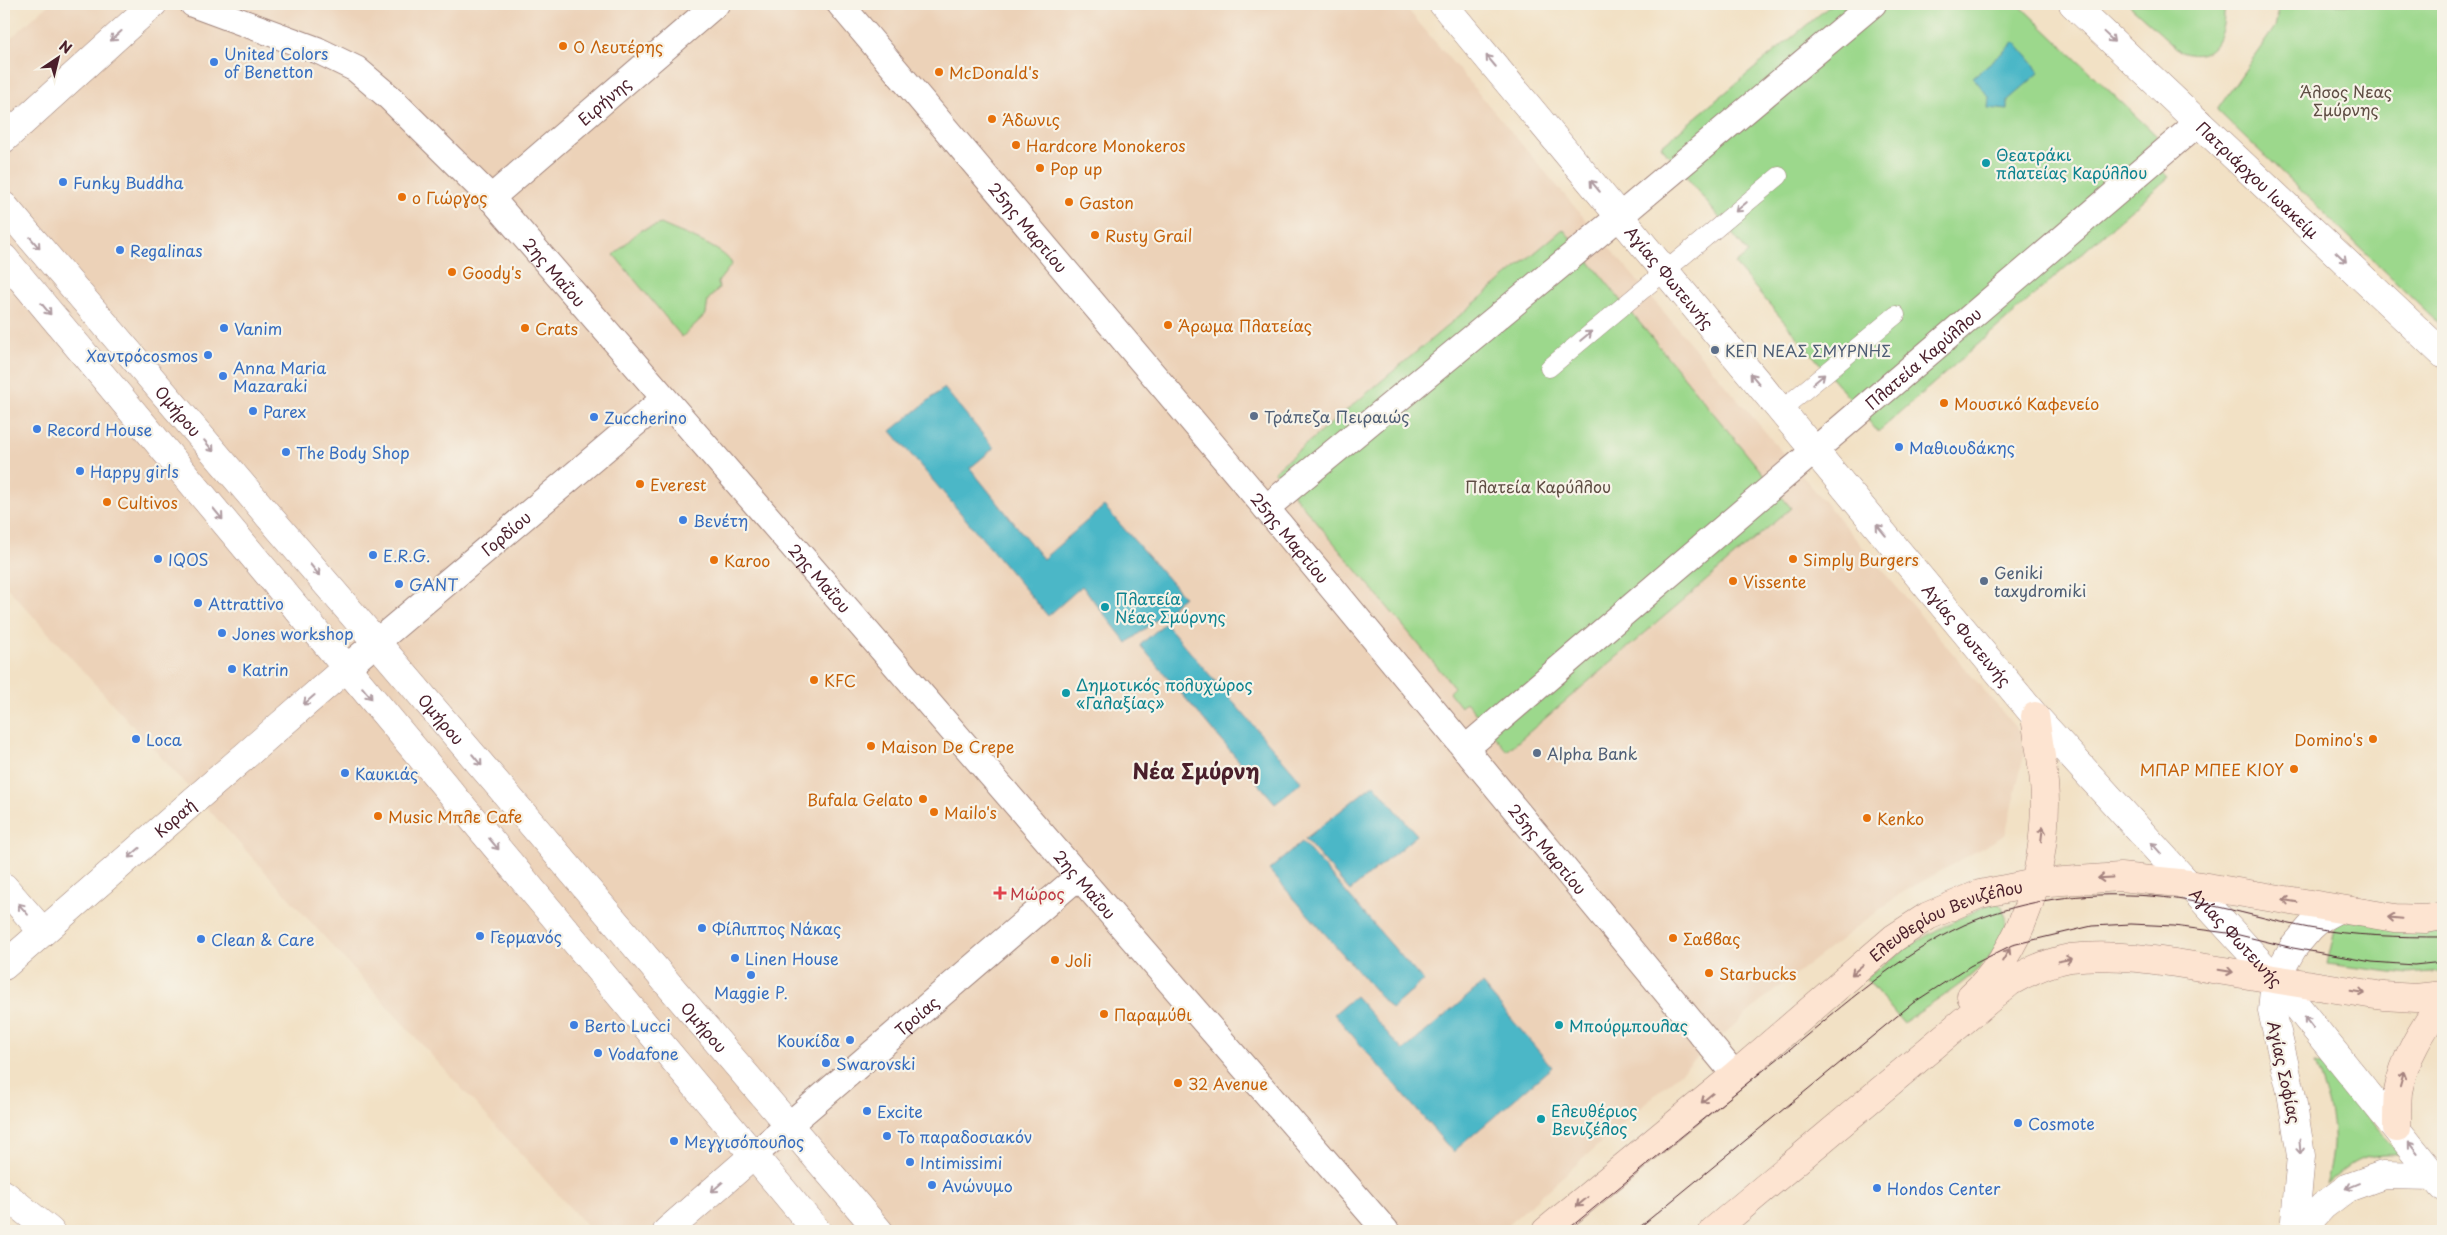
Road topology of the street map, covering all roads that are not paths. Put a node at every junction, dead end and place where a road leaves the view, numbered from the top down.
1 (153, 4) edge
2 (193, 4) edge
3 (716, 4) edge
4 (840, 4) edge
5 (1443, 4) edge
6 (1873, 4) edge
7 (2073, 4) edge
8 (2199, 122) junction
9 (4, 139) edge
10 (1779, 176) dead end
11 (492, 198) junction
12 (4, 206) edge
13 (1620, 216) junction
14 (4, 258) edge
15 (1665, 271) junction
16 (1896, 315) dead end
17 (2443, 354) edge
18 (1549, 368) dead end
19 (664, 399) junction
20 (1781, 410) junction
21 (1815, 451) junction
22 (1266, 508) junction
23 (377, 643) junction
24 (346, 668) junction
25 (2035, 716) junction
26 (1466, 749) junction
27 (1079, 876) junction
28 (2035, 883) junction
29 (2189, 884) junction
30 (4, 886) edge
31 (2338, 909) junction
32 (2443, 916) edge
33 (43, 932) junction
34 (4, 966) edge
35 (2275, 979) junction
36 (2443, 995) edge
37 (2443, 1000) edge
38 (1735, 1075) junction
39 (788, 1125) junction
40 (2397, 1128) junction
41 (754, 1155) junction
42 (2439, 1181) edge
43 (4, 1194) edge
44 (1722, 1224) edge
45 (50, 1231) edge
46 (667, 1231) edge
47 (817, 1231) edge
48 (879, 1231) edge
49 (1386, 1231) edge
50 (1546, 1231) edge
51 (2294, 1231) edge
52 (2300, 1231) edge

1 -> 9 street
2 - 11 street, 2ης Μαΐου
3 - 11 street, Ειρήνης
4 - 22 street, 25ης Μαρτίου
13 -> 5 street, Αγίας Φωτεινής
6 - 13 street
7 -> 8 street, Πατριάρχου Ιωακείμ
8 -> 17 street, Πατριάρχου Ιωακείμ
8 - 21 street, Πλατεία Καρύλλου
10 -> 15 lane
11 - 19 street, 2ης Μαΐου
12 -> 23 street, Ομήρου
13 - 15 street, Αγίας Φωτεινής
13 - 22 street
14 -> 24 street
18 -> 15 lane
20 -> 15 street, Αγίας Φωτεινής
20 -> 16 lane
19 - 23 street, Γορδίου
19 - 27 street, 2ης Μαΐου
20 - 21 street, Αγίας Φωτεινής
25 -> 21 street, Αγίας Φωτεινής
21 - 26 street, Πλατεία Καρύλλου
22 - 26 street, 25ης Μαρτίου
23 - 24 street, Γορδίου
23 -> 39 street, Ομήρου
24 -> 33 street, Κοραή
24 -> 41 street
28 -> 25 main road
29 -> 25 street, Αγίας Φωτεινής
26 - 38 street, 25ης Μαρτίου
27 - 39 street, Τροίας
27 - 49 street, 2ης Μαΐου
29 -> 28 main road, Ελευθερίου Βενιζέλου
28 -> 38 main road, Ελευθερίου Βενιζέλου
44 -> 28 main road
31 -> 29 main road, Ελευθερίου Βενιζέλου
29 - 35 street, Αγίας Φωτεινής
33 -> 30 street
32 -> 31 main road, Ελευθερίου Βενιζέλου
31 - 35 street, Αγίας Σοφίας
33 - 34 street, Κοραή
35 -> 36 main road
40 -> 35 street, Αγίας Φωτεινής
44 -> 35 main road
35 -> 51 street, Αγίας Σοφίας
40 -> 37 main road
38 -> 50 main road, Ελευθερίου Βενιζέλου
39 - 41 street, Τροίας
39 - 48 street, Ομήρου
42 -> 40 street, Αγίας Φωτεινής
41 -> 46 street
41 - 47 street
42 -> 52 street
43 - 45 street

